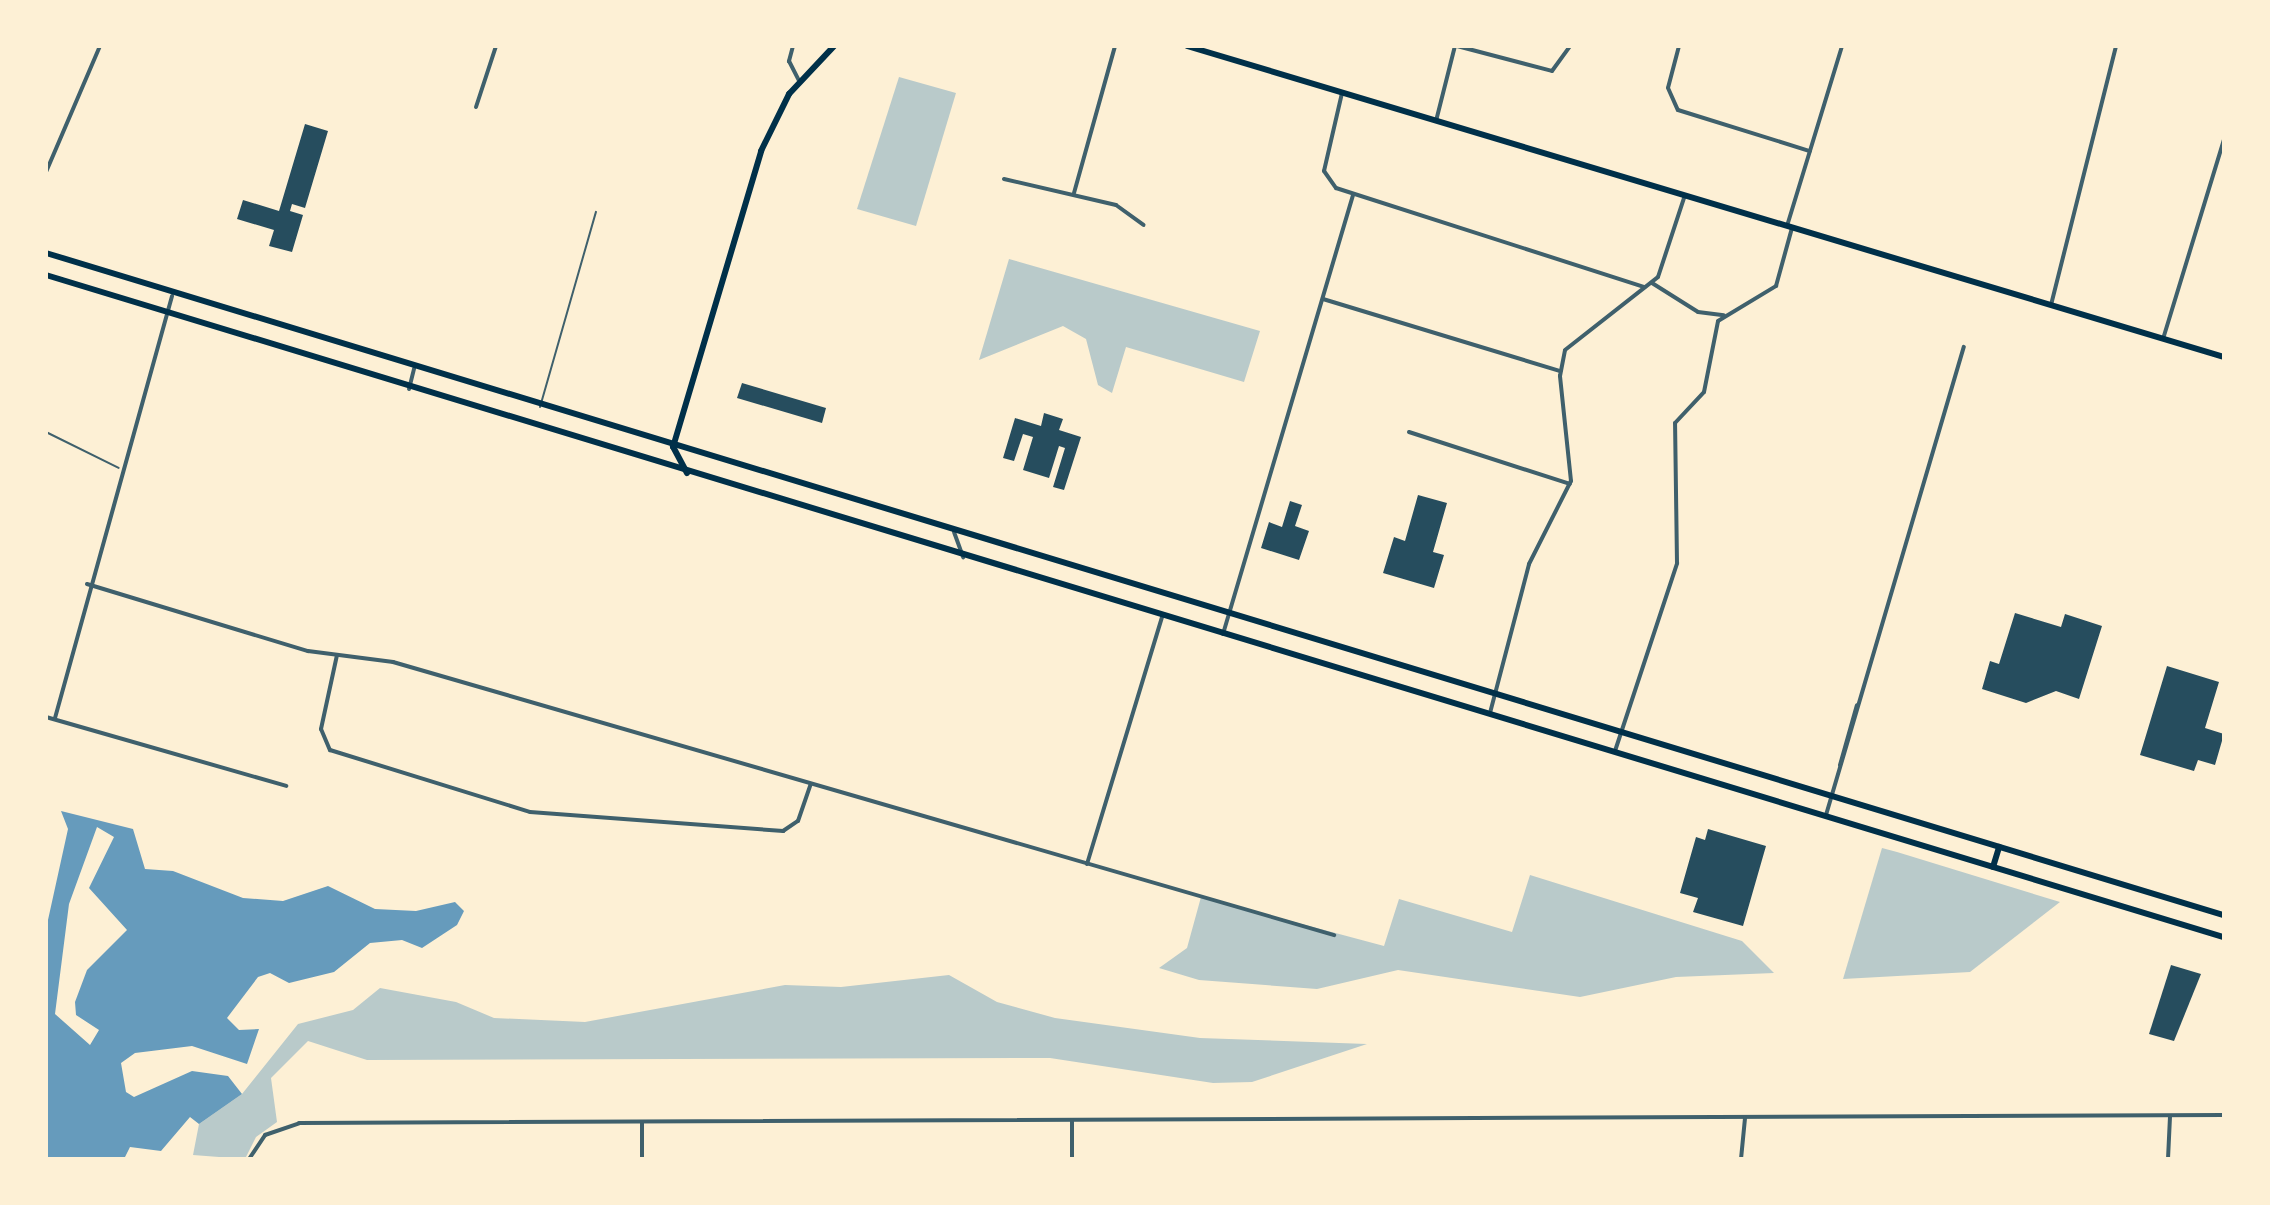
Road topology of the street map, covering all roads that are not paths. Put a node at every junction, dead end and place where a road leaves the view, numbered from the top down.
1 (100, 46) edge
2 (496, 46) edge
3 (793, 46) edge
4 (834, 46) edge
5 (1115, 46) edge
6 (1187, 46) edge
7 (1456, 46) edge
8 (1570, 46) edge
9 (1679, 46) edge
10 (1842, 46) edge
11 (2116, 46) edge
12 (799, 81) junction
13 (1342, 93) junction
14 (476, 107) dead end
15 (1436, 121) junction
16 (2224, 140) edge
17 (1810, 151) junction
18 (46, 172) edge
19 (1004, 179) dead end
20 (1074, 193) junction
21 (1353, 195) junction
22 (1685, 195) junction
23 (596, 212) dead end
24 (1144, 225) dead end
25 (1790, 227) junction
26 (46, 253) edge
27 (46, 275) edge
28 (1652, 283) junction
29 (1645, 287) junction
30 (172, 296) junction
31 (1323, 299) junction
32 (2051, 305) junction
33 (1724, 315) junction
34 (165, 316) junction
35 (2163, 339) junction
36 (1964, 347) dead end
37 (2224, 357) edge
38 (414, 369) junction
39 (1560, 371) junction
40 (409, 389) junction
41 (540, 407) junction
42 (46, 432) edge
43 (1409, 432) dead end
44 (673, 447) junction
45 (119, 468) junction
46 (687, 473) junction
47 (1570, 484) junction
48 (954, 532) junction
49 (963, 557) junction
50 (87, 584) junction
51 (1228, 615) junction
52 (1162, 617) junction
53 (1222, 635) junction
54 (337, 655) junction
55 (1496, 695) junction
56 (1860, 700) junction
57 (1489, 715) junction
58 (46, 717) edge
59 (55, 718) junction
60 (1621, 733) junction
61 (1614, 753) junction
62 (1840, 766) junction
63 (811, 784) junction
64 (286, 786) dead end
65 (1831, 796) junction
66 (1825, 817) junction
67 (1999, 847) junction
68 (1087, 864) junction
69 (1993, 867) junction
70 (2224, 915) edge
71 (1334, 935) dead end
72 (2224, 937) edge
73 (2224, 1115) edge
74 (2170, 1116) junction
75 (1745, 1117) junction
76 (1072, 1120) junction
77 (642, 1122) junction
78 (249, 1159) edge
79 (642, 1159) edge
80 (1072, 1159) edge
81 (1741, 1159) edge
82 (2168, 1159) edge

1 - 18 street
2 - 14 street
3 - 12 street
4 - 12 main road
5 - 20 street
6 - 13 main road
7 - 8 street
7 - 15 street
9 - 17 street
10 - 17 street
11 - 32 street
12 - 44 main road
13 - 15 main road
13 - 21 street
15 - 22 main road
16 - 35 street
17 - 25 street
19 - 20 street
20 - 24 street
21 - 29 street
21 - 31 street
22 - 25 main road
22 - 28 street
23 - 41 lane
25 - 32 main road
25 - 33 street
26 - 30 main road
27 - 34 main road
28 - 29 street
28 - 33 street
29 - 39 street
30 - 34 street
30 - 38 main road
31 - 39 street
31 - 51 street
32 - 35 main road
33 - 60 street
34 - 40 main road
34 - 45 street
35 - 37 main road
36 - 56 street
38 - 40 street
38 - 41 main road
39 - 47 street
40 - 46 main road
41 - 44 main road
42 - 45 lane
43 - 47 street
44 - 46 main road
44 - 48 main road
45 - 50 street
46 - 49 main road
47 - 55 street
48 - 49 street
48 - 51 main road
49 - 52 main road
50 - 54 street
50 - 59 street
51 - 53 street
51 - 55 main road
52 - 53 main road
52 - 68 street
53 - 57 main road
54 - 63 street
54 - 63 street
55 - 57 street
55 - 60 main road
56 - 62 street
56 - 62 street
57 - 61 main road
58 - 59 street
59 - 64 street
60 - 61 street
60 - 65 main road
61 - 66 main road
62 - 65 street
63 - 68 street
65 - 66 street
65 - 67 main road
66 - 69 main road
67 - 69 main road
67 - 70 main road
68 - 71 street
69 - 72 main road
73 - 74 street
74 - 75 street
74 - 82 street
75 - 76 street
75 - 81 street
76 - 77 street
76 - 80 street
77 - 78 street
77 - 79 street

